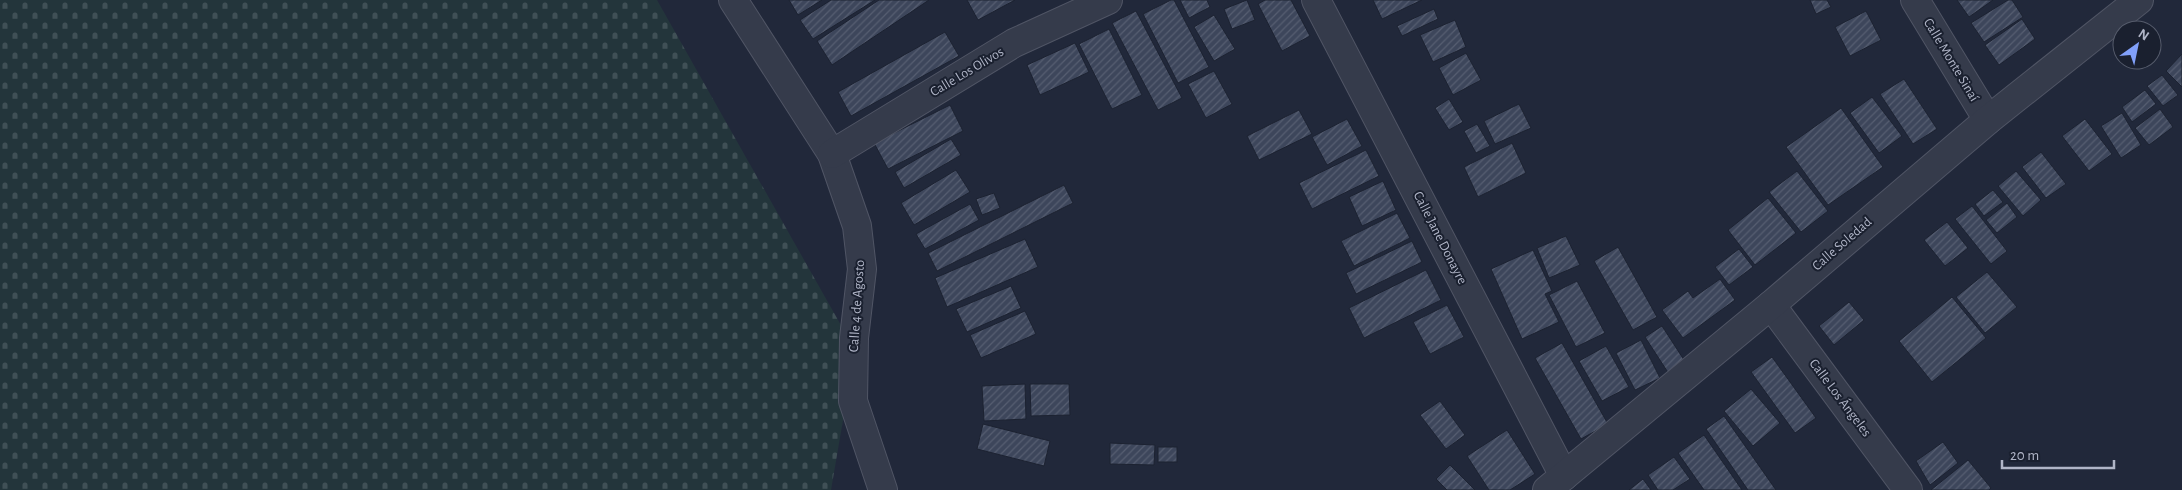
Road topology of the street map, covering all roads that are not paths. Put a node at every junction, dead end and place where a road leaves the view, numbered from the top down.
1 (733, 0) edge
2 (1108, 0) edge
3 (1316, 0) edge
4 (1915, 0) edge
5 (2139, 0) edge
6 (1988, 120) junction
7 (832, 154) junction
8 (1771, 305) junction
9 (1556, 483) edge
10 (883, 490) edge
11 (1908, 490) edge

1 - 7 street, Calle 4 de Agosto
2 - 7 street, Calle Los Olivos
3 - 9 street, Calle Jane Donayre
4 - 6 street, Calle Monte Sinaí
5 - 6 street, Calle Soledad
6 - 8 street, Calle Soledad
7 - 10 street, Calle 4 de Agosto
8 - 9 street, Calle Soledad
8 - 11 street, Calle Los Ángeles

